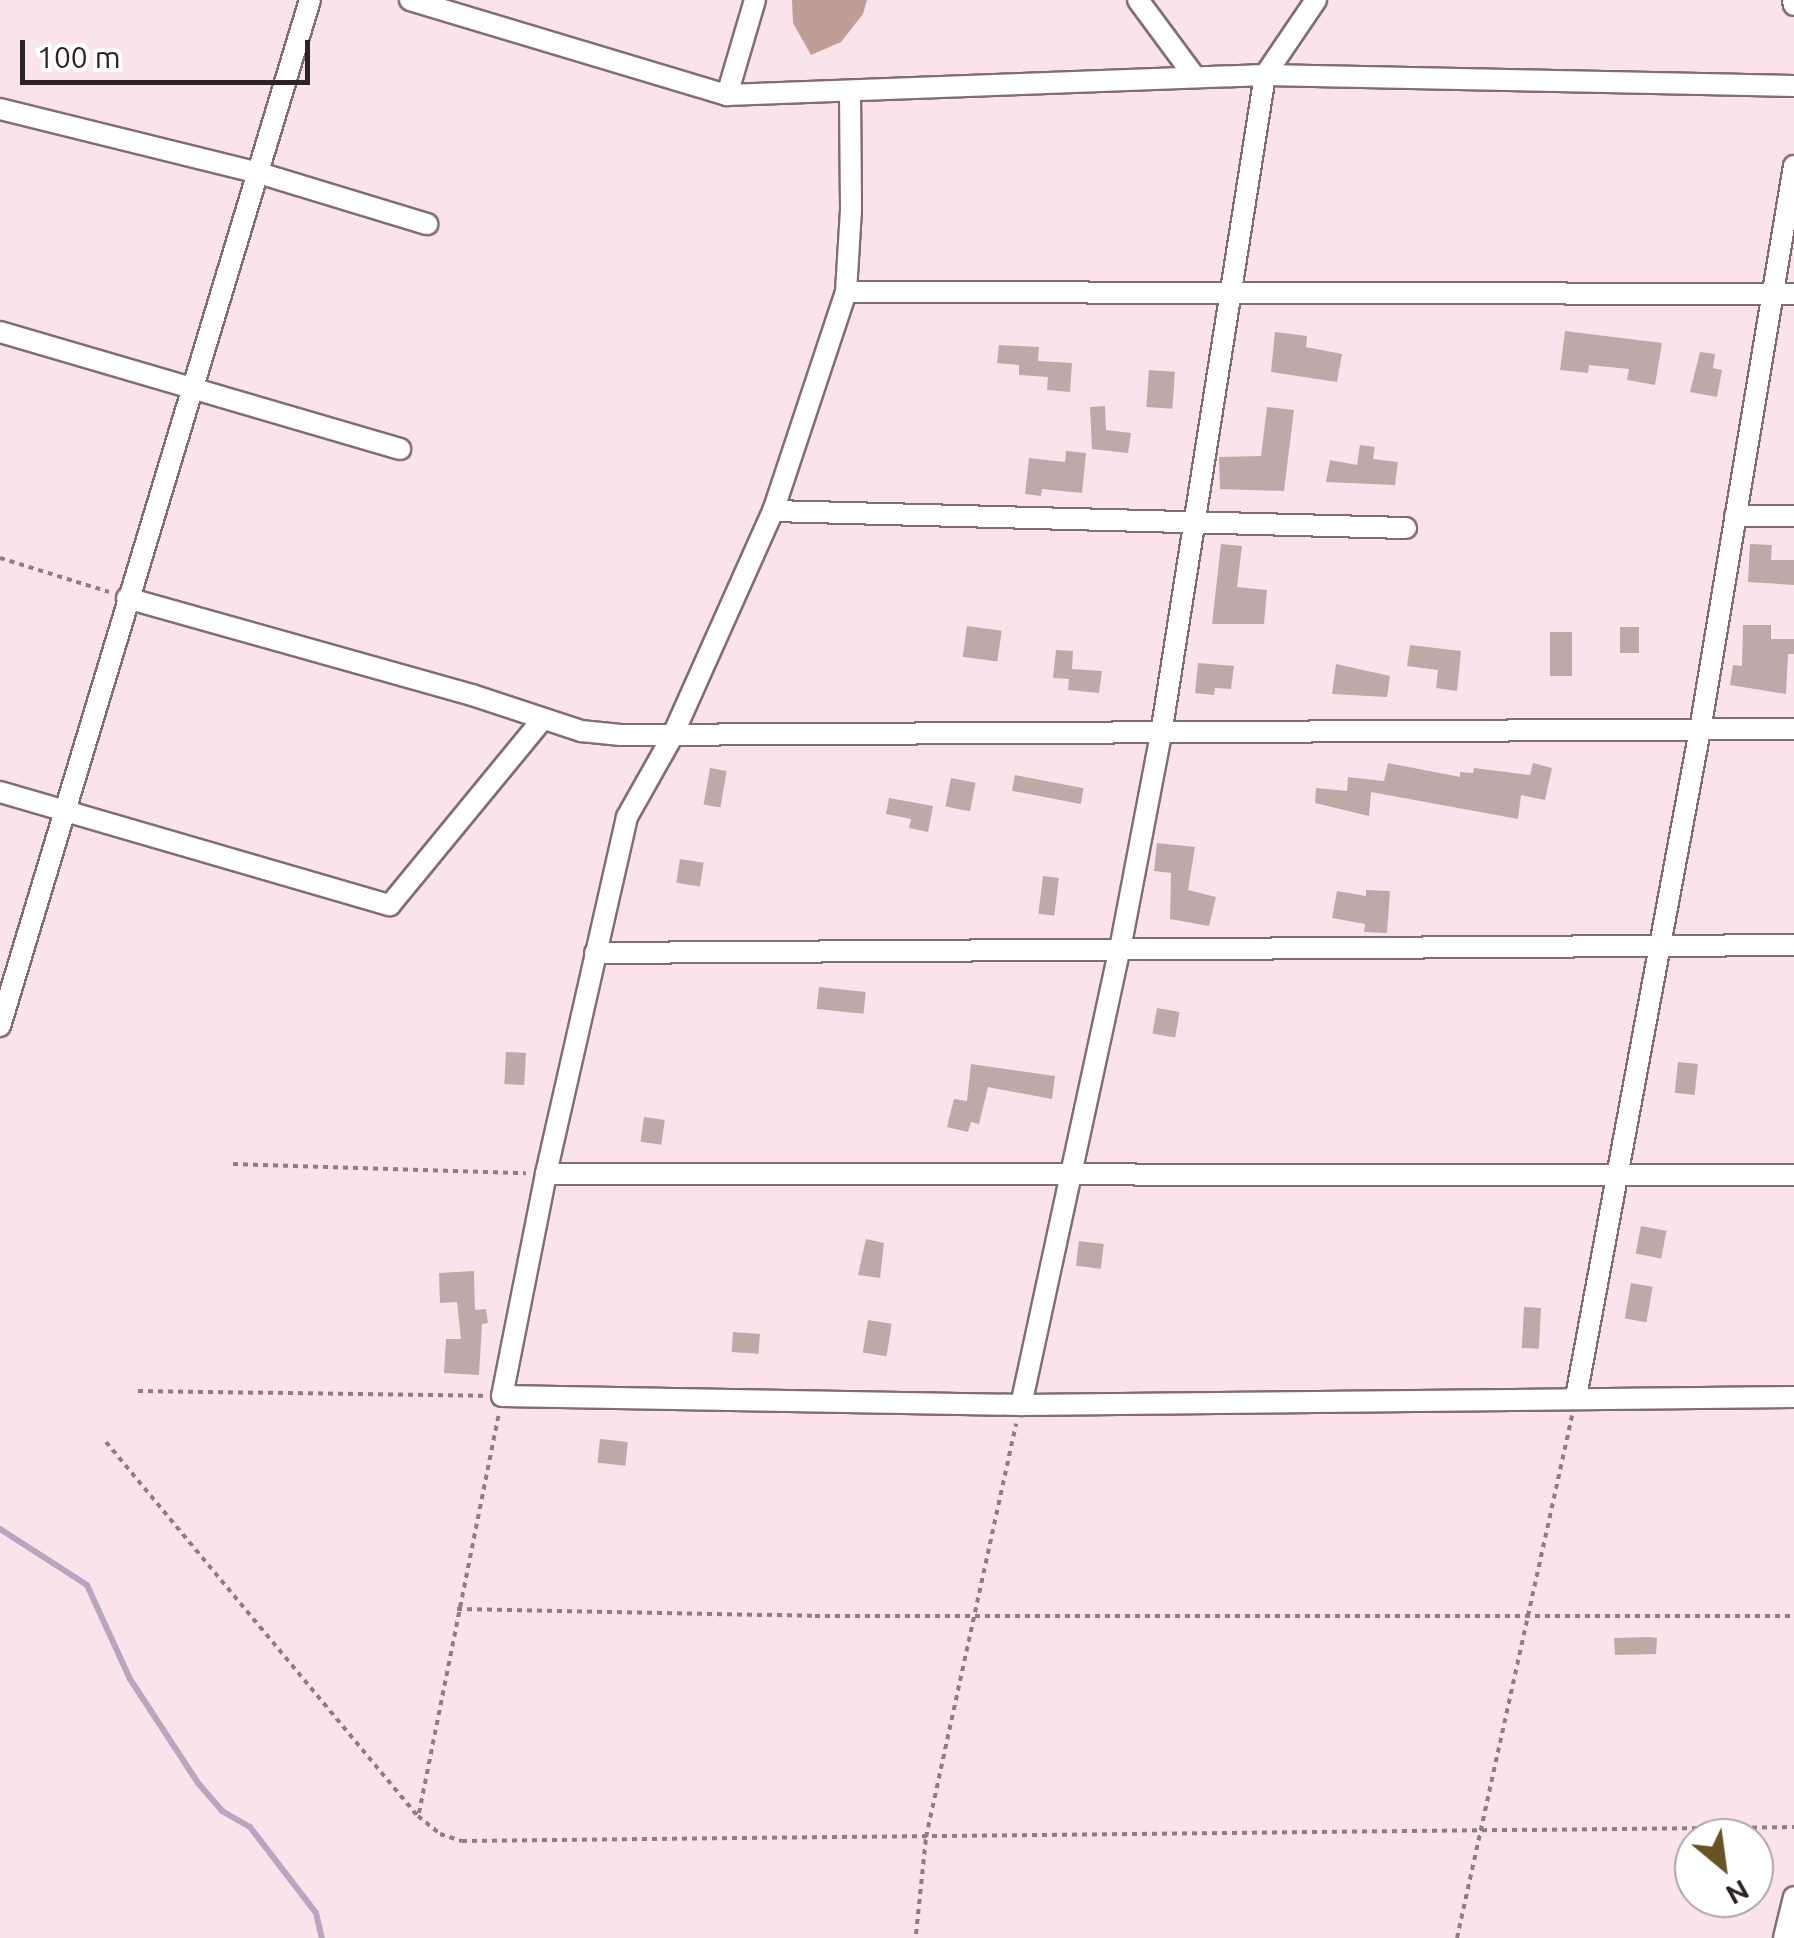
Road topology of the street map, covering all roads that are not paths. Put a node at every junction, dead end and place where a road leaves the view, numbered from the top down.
1 (310, 0) edge
2 (410, 0) edge
3 (756, 0) edge
4 (1138, 0) edge
5 (1316, 0) edge
6 (1265, 75) junction
7 (1195, 78) junction
8 (1794, 86) edge
9 (850, 92) junction
10 (728, 94) junction
11 (0, 109) edge
12 (1794, 166) edge
13 (258, 174) junction
14 (428, 224) dead end
15 (846, 292) junction
16 (1233, 294) junction
17 (1783, 295) edge
18 (0, 332) edge
19 (196, 387) junction
20 (400, 449) dead end
21 (773, 512) junction
22 (1736, 516) junction
23 (1794, 516) edge
24 (1196, 522) junction
25 (1406, 528) dead end
26 (128, 598) junction
27 (542, 720) junction
28 (1794, 728) edge
29 (1700, 730) junction
30 (1161, 734) junction
31 (672, 737) junction
32 (0, 792) edge
33 (68, 812) junction
34 (1794, 945) edge
35 (1660, 946) junction
36 (1120, 949) junction
37 (595, 952) junction
38 (0, 1024) edge
39 (546, 1174) junction
40 (1071, 1174) junction
41 (1618, 1175) junction
42 (1794, 1175) edge
43 (1576, 1397) junction
44 (1794, 1397) edge
45 (1020, 1405) junction
46 (1794, 1898) edge
47 (1784, 1938) edge

1 - 13 street
2 - 10 street
3 - 10 street
4 - 7 street
5 - 6 street
6 - 7 street
6 - 8 street
6 - 16 street
7 - 9 street
9 - 10 street
9 - 15 street
11 - 13 street
12 - 17 street
13 - 14 street
13 - 19 street
15 - 16 street
15 - 21 street
16 - 17 street
16 - 24 street
17 - 22 street
18 - 19 street
19 - 20 street
19 - 26 street
21 - 24 street
21 - 31 street
22 - 23 street
22 - 29 street
24 - 25 street
24 - 30 street
26 - 27 street
26 - 33 street
27 - 31 street
27 - 33 street
28 - 29 street
29 - 30 street
29 - 35 street
30 - 31 street
30 - 36 street
31 - 37 street
32 - 33 street
33 - 38 street
34 - 35 street
35 - 36 street
35 - 41 street
36 - 37 street
36 - 40 street
37 - 39 street
39 - 40 street
39 - 45 street
40 - 41 street
40 - 45 street
41 - 42 street
41 - 43 street
43 - 44 street
43 - 45 street
46 - 47 street

